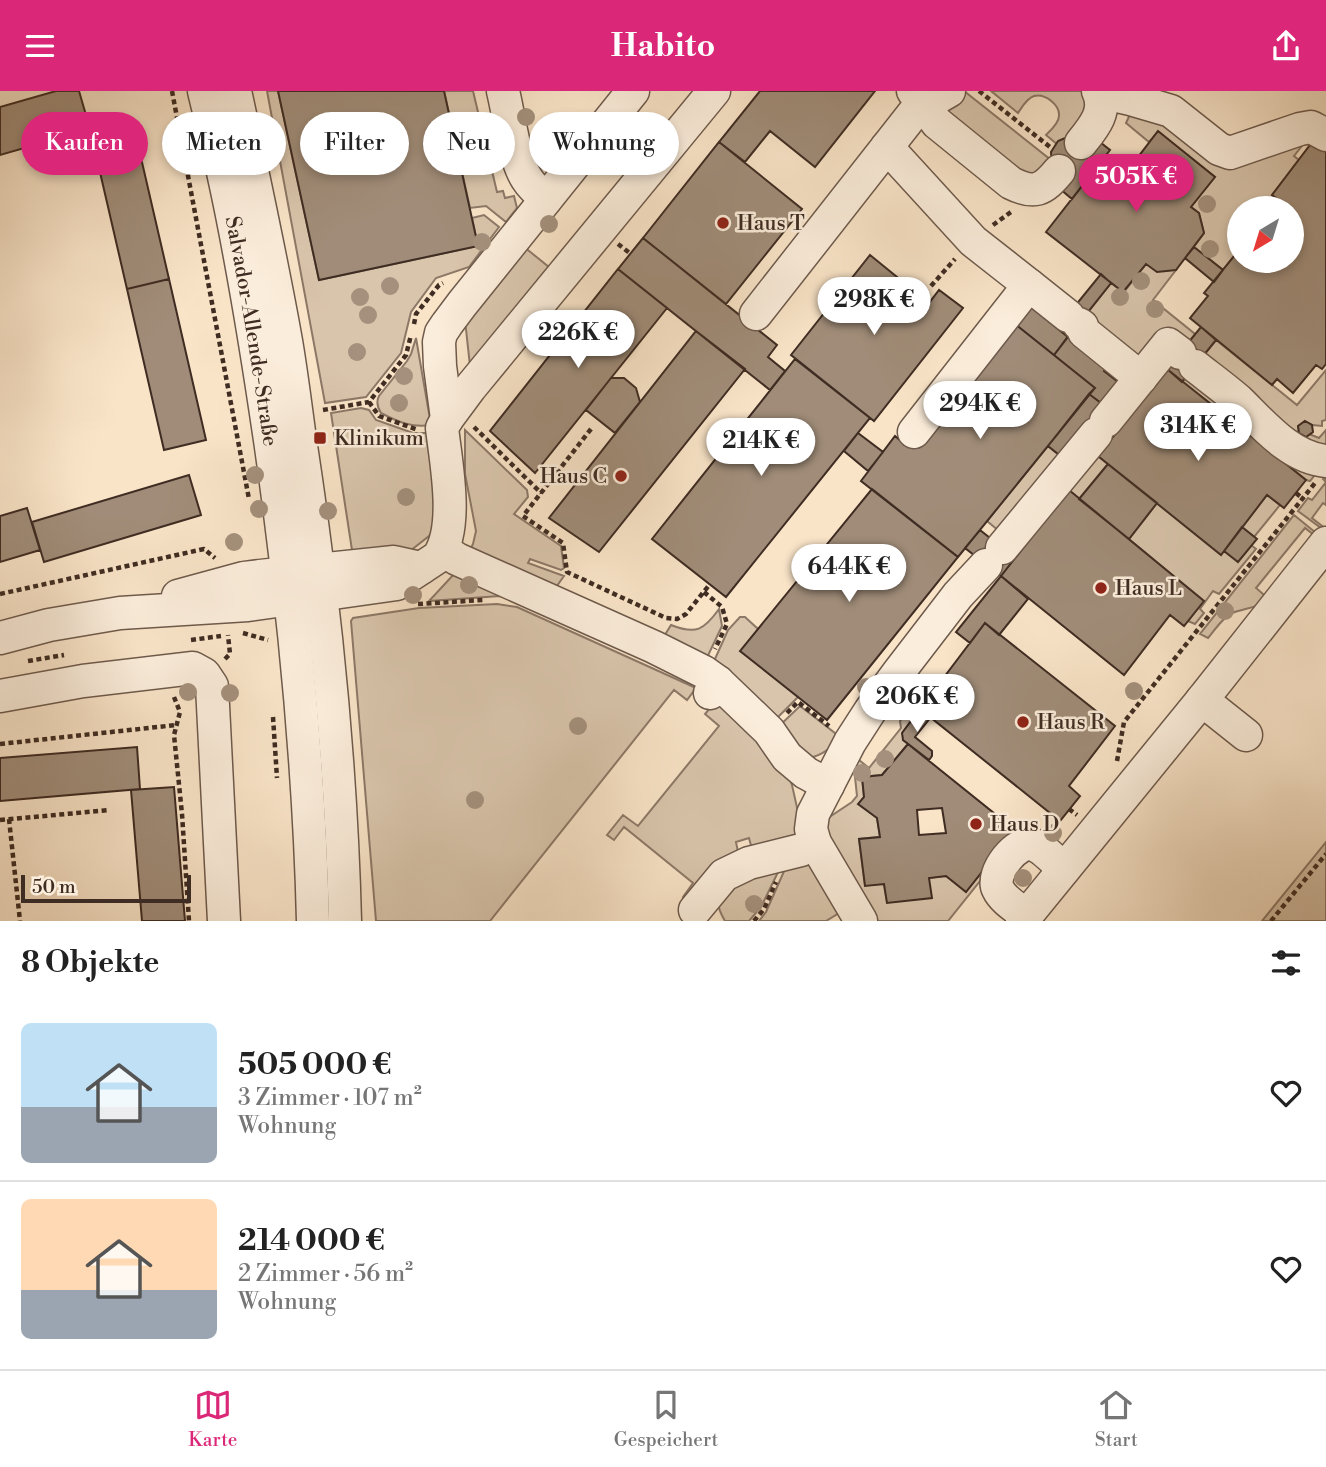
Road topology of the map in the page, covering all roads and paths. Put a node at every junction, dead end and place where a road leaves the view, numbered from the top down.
1 (172, 91) edge
2 (204, 91) edge
3 (235, 91) edge
4 (503, 91) edge
5 (633, 91) edge
6 (713, 91) edge
7 (979, 91) edge
8 (1099, 93) edge
9 (929, 96) edge
10 (1326, 135) edge
11 (887, 147) junction
12 (1064, 154) junction
13 (546, 199) junction
14 (1029, 285) junction
15 (756, 314) dead end
16 (1141, 378) junction
17 (369, 402) dead end
18 (448, 419) junction
19 (591, 429) dead end
20 (914, 432) dead end
21 (1322, 470) edge
22 (541, 493) junction
23 (1296, 493) dead end
24 (1302, 498) junction
25 (250, 505) dead end
26 (1326, 543) edge
27 (432, 559) junction
28 (220, 563) dead end
29 (710, 584) dead end
30 (296, 588) junction
31 (704, 592) junction
32 (0, 594) edge
33 (486, 600) dead end
34 (407, 605) dead end
35 (0, 638) edge
36 (268, 652) dead end
37 (170, 670) junction
38 (711, 682) junction
39 (0, 695) edge
40 (1202, 700) junction
41 (273, 707) dead end
42 (176, 725) junction
43 (769, 731) junction
44 (1246, 735) dead end
45 (850, 742) junction
46 (0, 744) edge
47 (1117, 762) dead end
48 (277, 782) dead end
49 (828, 785) junction
50 (110, 810) dead end
51 (9, 819) junction
52 (0, 820) edge
53 (815, 843) junction
54 (1326, 854) edge
55 (782, 855) junction
56 (1065, 869) junction
57 (695, 910) dead end
58 (1034, 916) edge
59 (20, 921) edge
60 (189, 921) edge
61 (224, 921) edge
62 (313, 921) edge
63 (345, 921) edge
64 (754, 921) edge
65 (861, 921) edge
66 (1271, 921) edge

1 - 25 path
2 - 30 street, Salvador-Allende-Straße
3 - 30 street, Salvador-Allende-Straße
4 - 13 street
5 - 13 street
6 - 18 street
7 - 12 path
8 - 10 street
8 - 12 street
9 - 11 street
9 - 12 street
11 - 14 street
11 - 15 street
13 - 18 street
14 - 16 street
14 - 20 street
16 - 21 street
16 - 45 street
17 - 18 path
18 - 22 path
18 - 27 street
19 - 22 path
21 - 24 path
22 - 31 path
23 - 24 path
24 - 47 path
26 - 40 street
27 - 30 street
27 - 38 street
28 - 32 path
29 - 31 path
30 - 35 street
30 - 36 path
30 - 62 street, Salvador-Allende-Straße
30 - 63 street, Salvador-Allende-Straße
31 - 38 path
33 - 34 path
37 - 39 street
37 - 42 path
37 - 61 street
38 - 43 street
40 - 44 street
40 - 56 street
41 - 48 path
42 - 46 path
42 - 60 path
43 - 45 path
43 - 49 street
45 - 49 street
49 - 53 street
50 - 51 path
51 - 52 path
51 - 59 path
53 - 55 street
53 - 65 street
54 - 66 path
55 - 57 street
55 - 64 path
56 - 58 street
56 - 58 street

